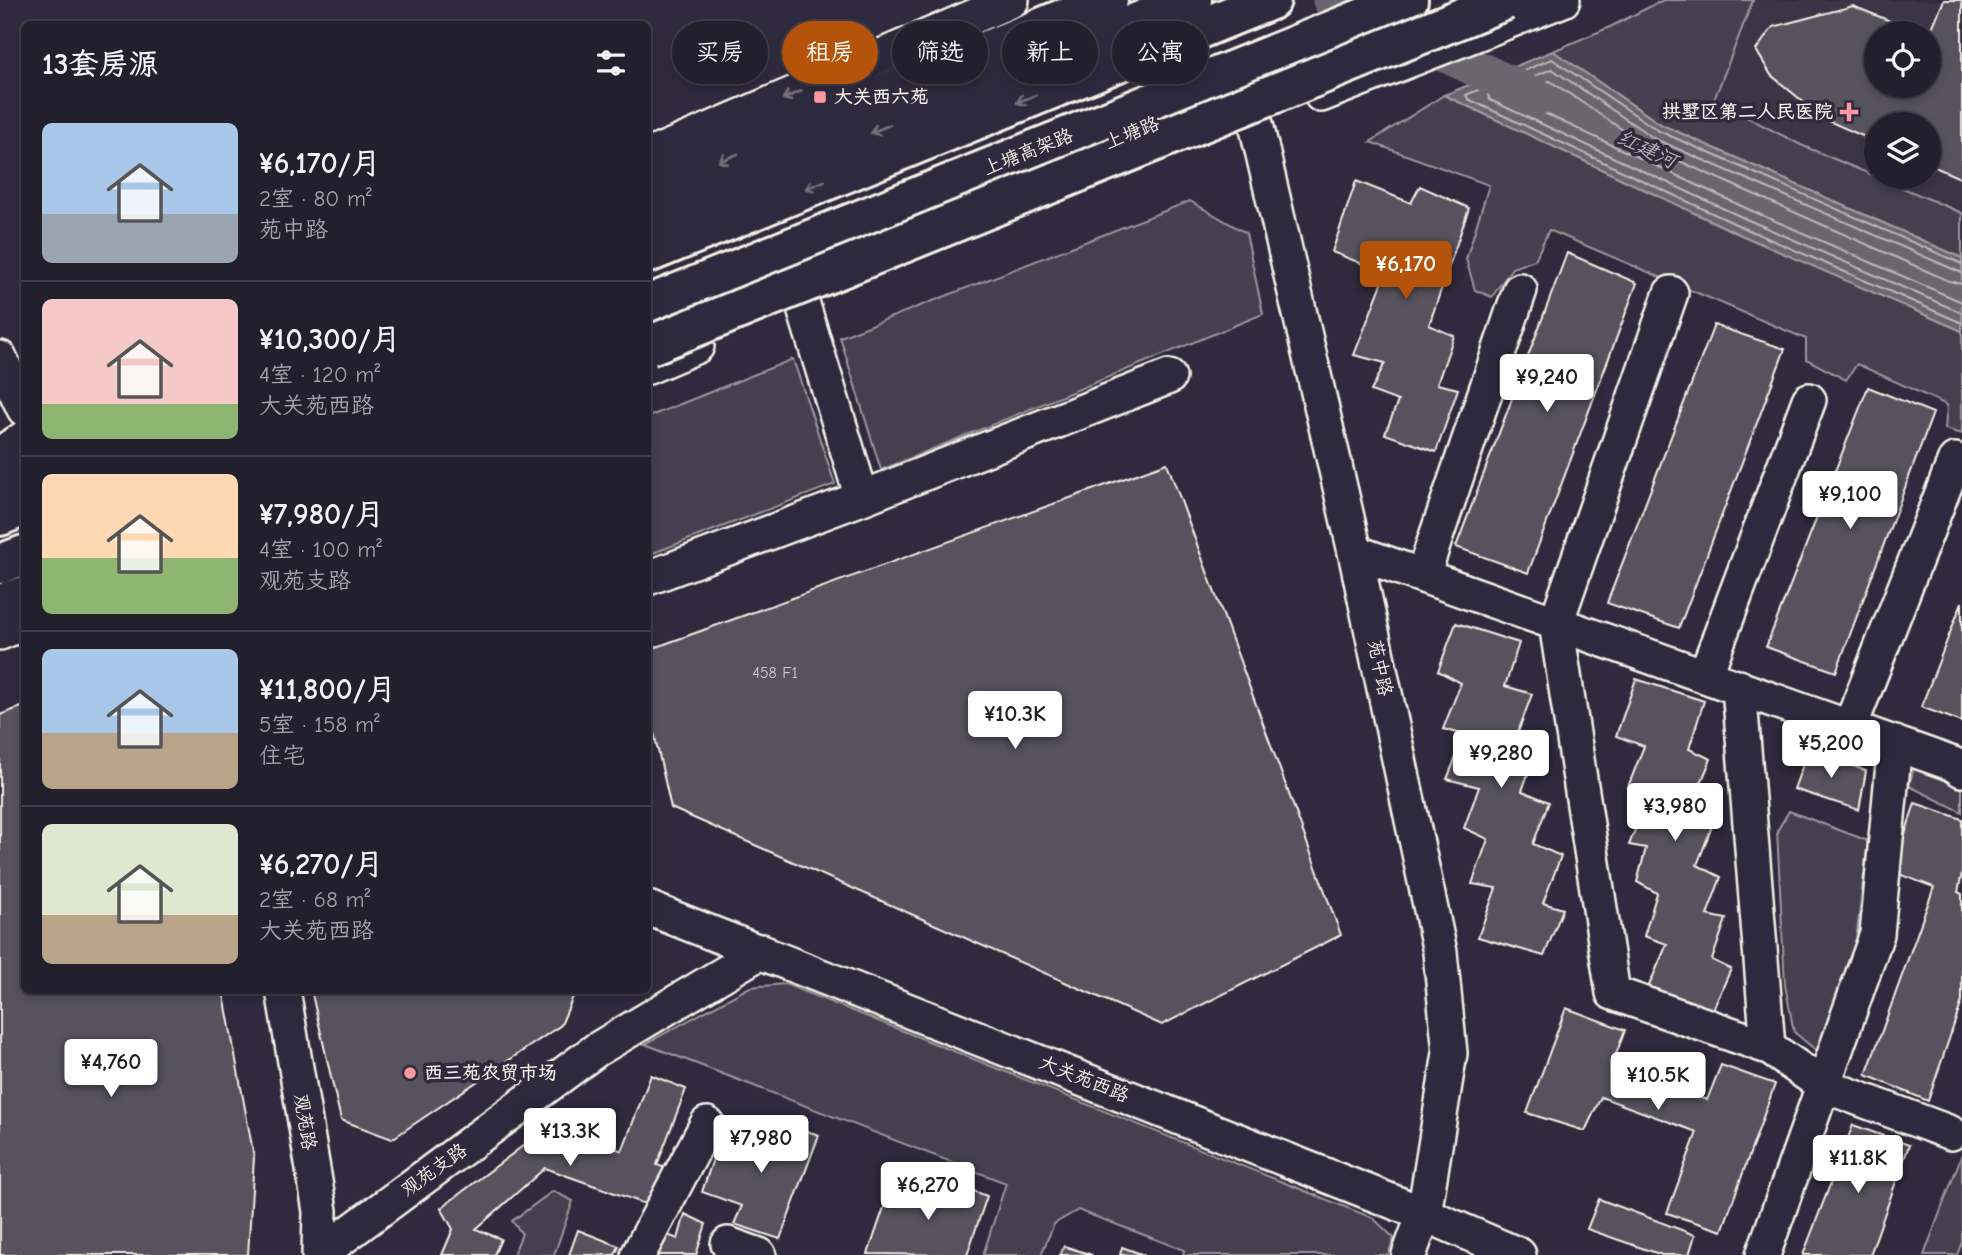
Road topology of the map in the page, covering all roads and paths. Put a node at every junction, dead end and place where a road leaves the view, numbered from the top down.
1 (1012, 0) edge
2 (1108, 0) edge
3 (1192, 0) edge
4 (1271, 0) edge
5 (1460, 0) edge
6 (1506, 0) edge
7 (1563, 0) edge
8 (1412, 9) edge
9 (1251, 103) junction
10 (651, 155) edge
11 (651, 190) edge
12 (651, 222) edge
13 (651, 252) edge
14 (1520, 290) dead end
15 (1671, 293) dead end
16 (802, 302) junction
17 (651, 304) edge
18 (651, 326) edge
19 (651, 345) edge
20 (0, 358) edge
21 (651, 366) edge
22 (1169, 377) dead end
23 (1809, 400) dead end
24 (21, 403) edge
25 (21, 440) edge
26 (0, 454) edge
27 (21, 455) edge
28 (1955, 460) dead end
29 (0, 463) edge
30 (21, 474) edge
31 (0, 485) edge
32 (862, 498) junction
33 (21, 507) edge
34 (0, 516) edge
35 (1355, 552) junction
36 (21, 556) edge
37 (0, 565) edge
38 (1423, 575) junction
39 (651, 577) edge
40 (21, 583) edge
41 (0, 592) edge
42 (21, 597) edge
43 (0, 604) edge
44 (1556, 623) junction
45 (21, 625) edge
46 (0, 633) edge
47 (1705, 676) junction
48 (1739, 687) junction
49 (1850, 727) junction
50 (1895, 743) junction
51 (1962, 770) edge
52 (651, 909) edge
53 (762, 951) junction
54 (284, 994) edge
55 (1768, 1047) junction
56 (1823, 1084) junction
57 (706, 1124) dead end
58 (1951, 1133) dead end
59 (1423, 1214) junction
60 (319, 1255) edge
61 (638, 1255) edge
62 (1409, 1255) edge
63 (1520, 1255) edge
64 (1763, 1255) edge

1 -> 10 street
2 -> 11 main road
3 -> 12 main road
4 -> 13 main road
5 - 8 main road, 上塘路
6 - 19 main road, bridge
7 - 9 street
8 - 9 main road, 上塘路
8 - 17 main road, 上塘高架路
9 - 16 street
9 - 18 main road, 上塘路
9 - 35 street, 苑中路
14 - 38 street
15 - 44 street
16 - 21 street
16 - 32 street
20 - 24 street
22 - 32 street
23 - 47 street
25 - 26 street
27 - 29 main road
28 - 49 street
30 - 31 main road
32 - 39 street
33 - 34 main road
35 - 38 street
35 - 59 street, 苑中路
36 - 37 main road
38 - 44 street
40 - 41 main road
42 - 43 main road
44 - 47 street
44 - 55 street
45 - 46 street
47 - 48 street
48 - 49 street
48 - 55 street
49 - 50 street
50 - 51 street
50 - 56 street
52 - 53 street, 大关苑西路
53 - 59 street, 大关苑西路
53 - 60 street, 观苑支路
54 - 60 street, 观苑路
55 - 56 street
56 - 58 street
56 - 64 street
57 - 61 street
59 - 62 street, 苑中路
59 - 63 street, 大关苑西路

